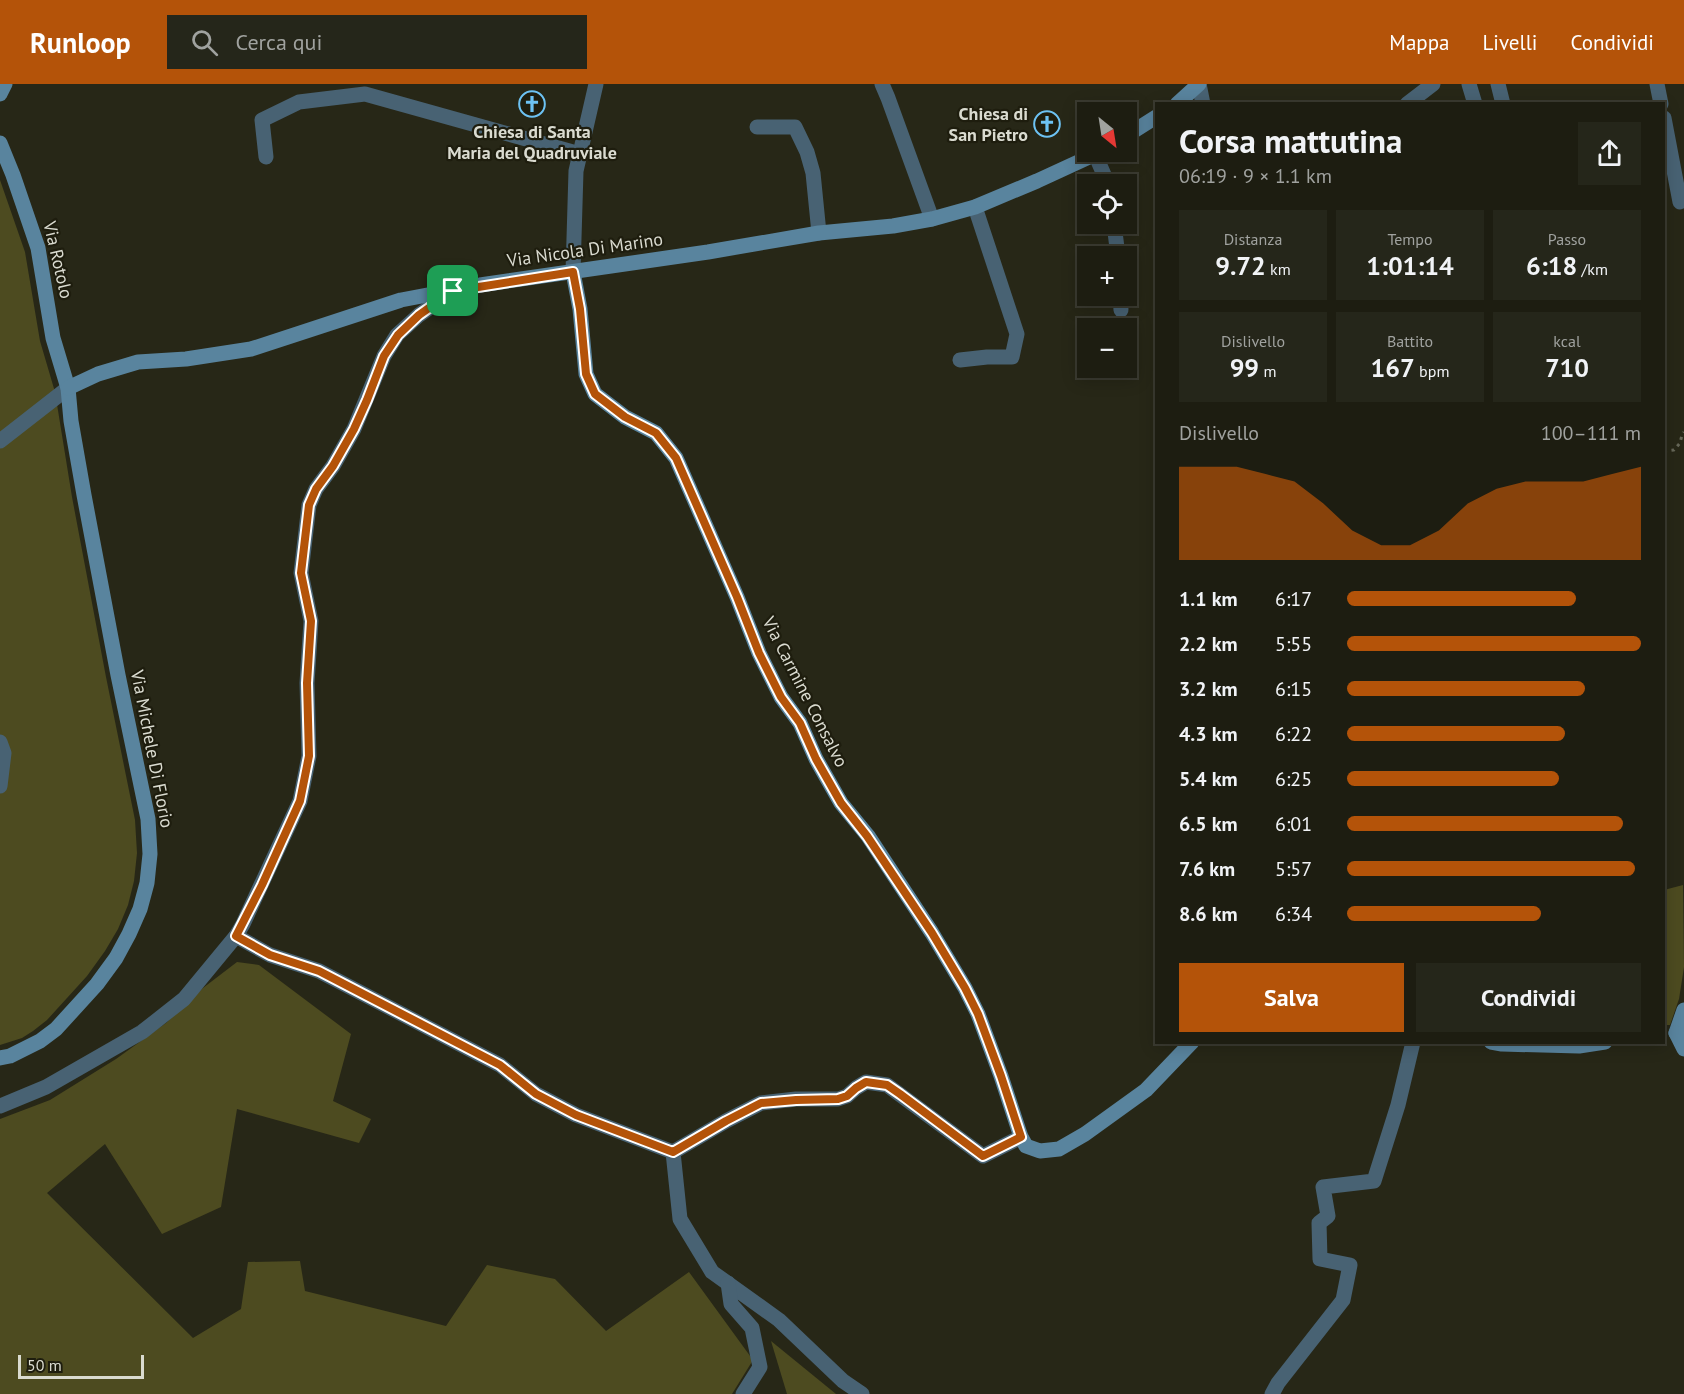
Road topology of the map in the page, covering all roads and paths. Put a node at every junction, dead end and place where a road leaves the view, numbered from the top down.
1 (5, 84) edge
2 (596, 84) edge
3 (882, 84) edge
4 (1199, 84) edge
5 (1433, 84) edge
6 (1469, 84) edge
7 (1498, 84) edge
8 (1657, 84) edge
9 (0, 94) edge
10 (1179, 102) edge
11 (1203, 102) edge
12 (1410, 102) edge
13 (1474, 102) edge
14 (1502, 102) edge
15 (1661, 102) edge
16 (1155, 118) edge
17 (1665, 123) edge
18 (757, 127) dead end
19 (1137, 129) edge
20 (0, 143) edge
21 (580, 154) junction
22 (266, 157) dead end
23 (1078, 162) edge
24 (1680, 202) dead end
25 (975, 207) junction
26 (932, 219) junction
27 (819, 233) junction
28 (573, 272) junction
29 (453, 291) junction
30 (960, 360) dead end
31 (68, 388) junction
32 (1684, 432) edge
33 (0, 441) edge
34 (1665, 451) edge
35 (0, 742) edge
36 (0, 786) edge
37 (236, 936) junction
38 (1684, 1010) edge
39 (1670, 1033) edge
40 (1190, 1044) edge
41 (1413, 1044) edge
42 (1502, 1044) edge
43 (1592, 1044) edge
44 (1684, 1049) edge
45 (0, 1058) edge
46 (0, 1106) edge
47 (1021, 1137) junction
48 (673, 1152) junction
49 (728, 1283) junction
50 (743, 1394) edge
51 (862, 1394) edge
52 (1272, 1394) edge

1 - 9 street
2 - 21 street
3 - 26 street
4 - 10 street
4 - 11 street
5 - 12 street
6 - 13 street
7 - 14 street
8 - 15 street
16 - 19 street
17 - 24 street
18 - 27 street
20 - 31 street, Via Rotolo
21 - 22 street
21 - 28 street
23 - 25 street, Via Nicola Di Marino
25 - 26 street, Via Nicola Di Marino
25 - 30 street
26 - 27 street, Via Nicola Di Marino
27 - 28 street, Via Nicola Di Marino
28 - 29 street, Via Nicola Di Marino
28 - 47 street, Via Carmine Consalvo
29 - 31 street, Via Nicola Di Marino
29 - 37 street
31 - 33 street
31 - 45 street, Via Michele Di Florio
32 - 34 path
35 - 36 street
37 - 46 street
37 - 48 street
38 - 39 street
39 - 44 street
40 - 47 street
41 - 52 street
42 - 43 street
47 - 48 street
48 - 49 street
49 - 50 street
49 - 51 street

